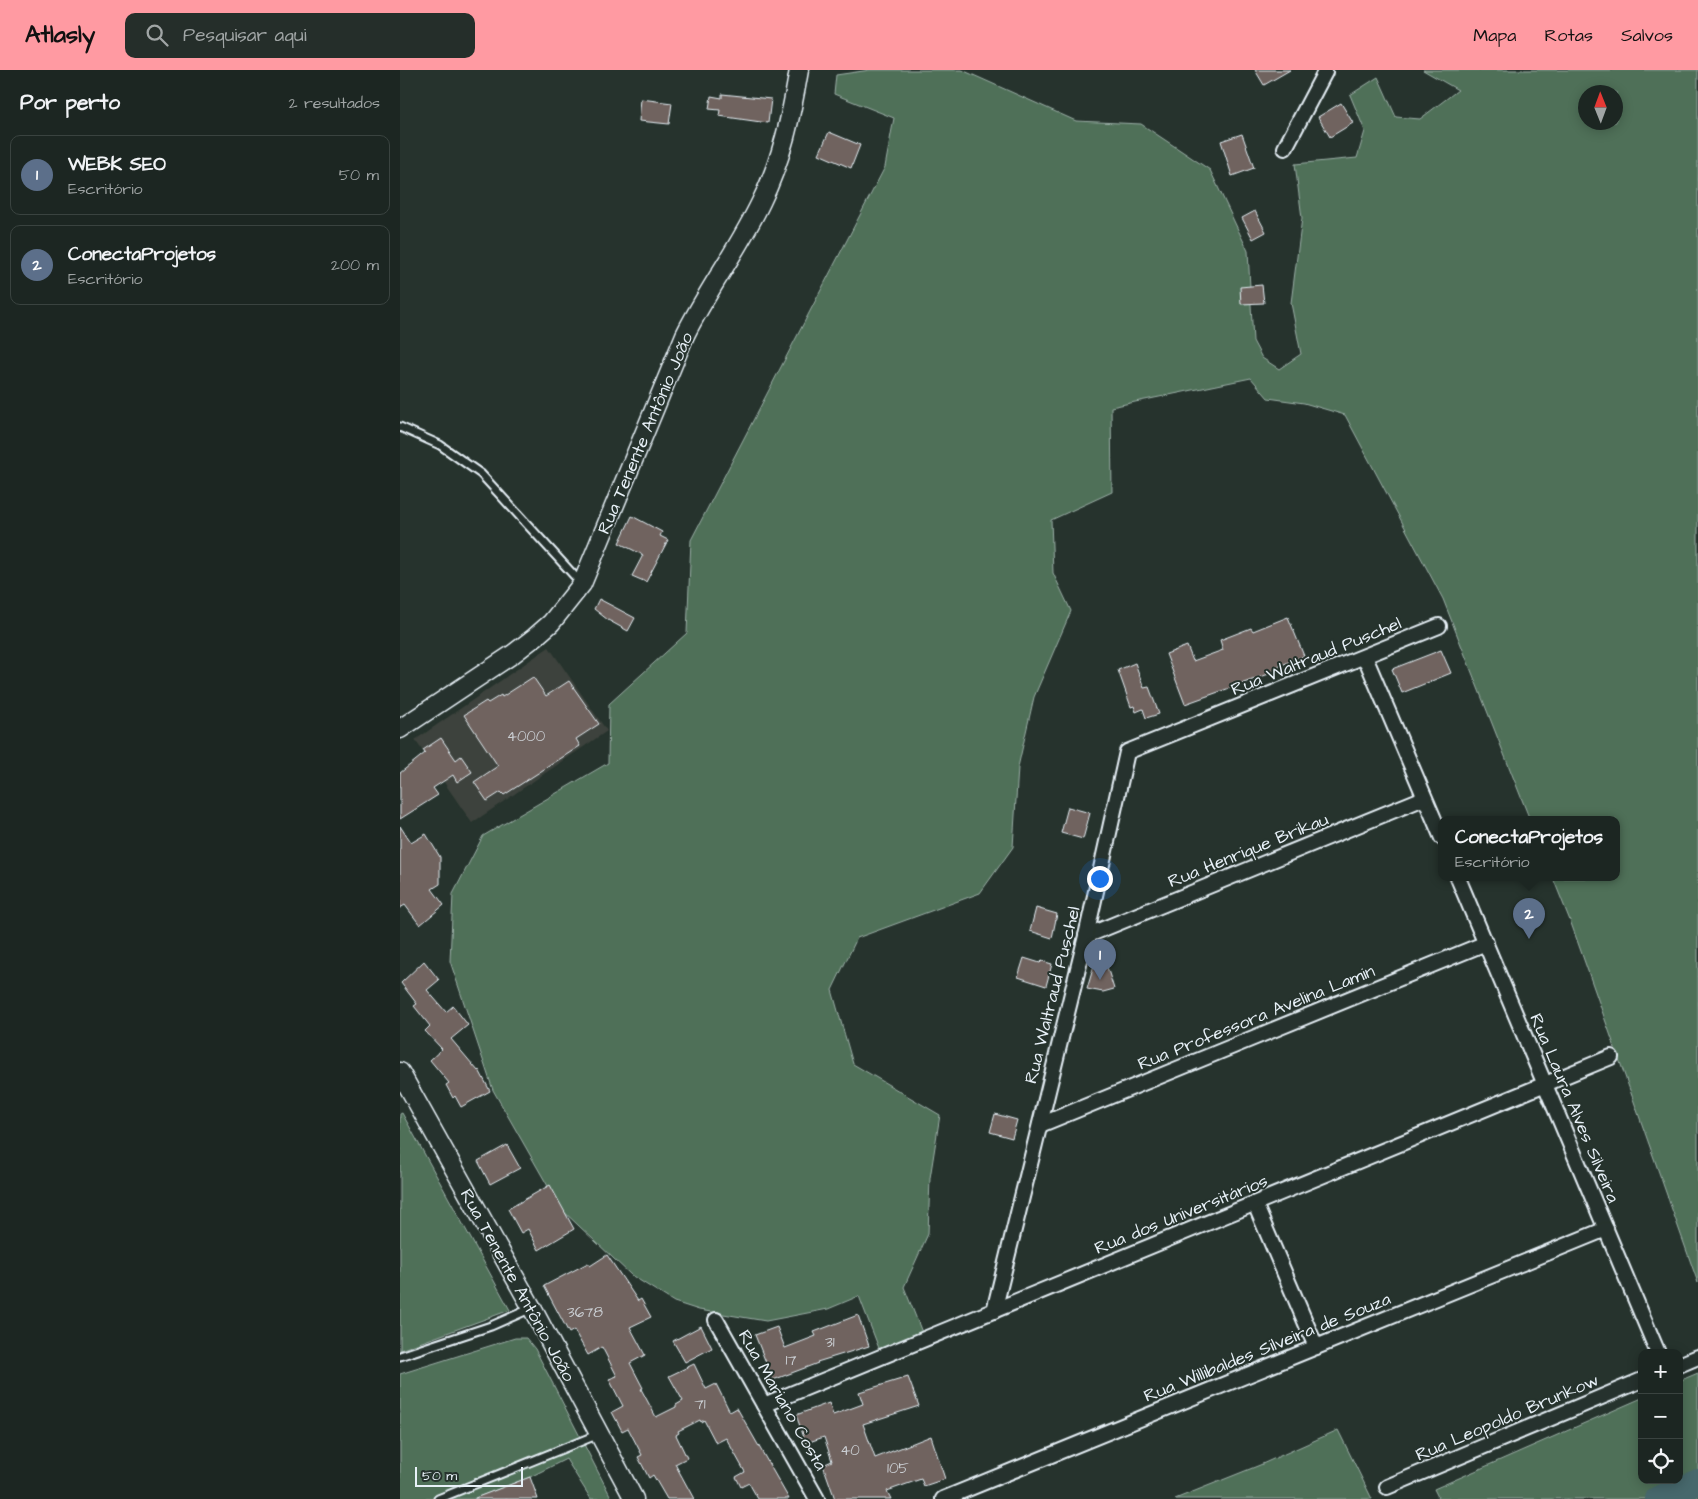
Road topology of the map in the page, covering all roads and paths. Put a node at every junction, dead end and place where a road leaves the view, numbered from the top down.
1 (799, 70) edge
2 (1324, 70) edge
3 (1285, 148) dead end
4 (400, 427) edge
5 (582, 584) junction
6 (1439, 626) dead end
7 (1365, 657) junction
8 (400, 729) edge
9 (1424, 798) junction
10 (1438, 829) edge
11 (1459, 881) edge
12 (1086, 936) junction
13 (1486, 943) junction
14 (1611, 1057) dead end
15 (400, 1072) edge
16 (1545, 1084) junction
17 (1040, 1125) junction
18 (1254, 1204) junction
19 (1606, 1229) junction
20 (532, 1308) junction
21 (994, 1311) junction
22 (716, 1320) dead end
23 (1316, 1347) junction
24 (1656, 1349) edge
25 (400, 1356) edge
26 (1698, 1357) edge
27 (1683, 1363) edge
28 (1638, 1382) edge
29 (764, 1405) junction
30 (599, 1434) junction
31 (1387, 1488) dead end
32 (438, 1499) edge
33 (634, 1499) edge
34 (818, 1499) edge
35 (943, 1499) edge

1 - 5 street, Rua Tenente Antônio João
2 - 3 street
4 - 5 lane
5 - 8 street, Rua Tenente Antônio João
6 - 7 street, Rua Waltraud Puschel
7 - 9 street
7 - 12 street, Rua Waltraud Puschel
9 - 10 street
9 - 12 street, Rua Henrique Brikau
11 - 13 street, Rua Laura Alves Silveira
12 - 17 street, Rua Waltraud Puschel
13 - 16 street, Rua Laura Alves Silveira
13 - 17 street, Rua Professora Avelina Lamin
14 - 16 street, Rua dos Universitários
15 - 20 street, Rua Tenente Antônio João
16 - 18 street, Rua dos Universitários
16 - 19 street, Rua Laura Alves Silveira
17 - 21 street, Rua Waltraud Puschel
18 - 21 street, Rua dos Universitários
18 - 23 street
19 - 23 street, Rua Willibaldes Silveira de Souza
19 - 24 street, Rua Laura Alves Silveira
20 - 25 lane
20 - 30 street, Rua Tenente Antônio João
21 - 29 street, Rua dos Universitários
22 - 29 street, Rua Mariano Costa
23 - 35 street, Rua Willibaldes Silveira de Souza
26 - 27 street
28 - 31 street, Rua Leopoldo Brunkow
29 - 34 street, Rua Mariano Costa
30 - 32 lane
30 - 33 street, Rua Tenente Antônio João

